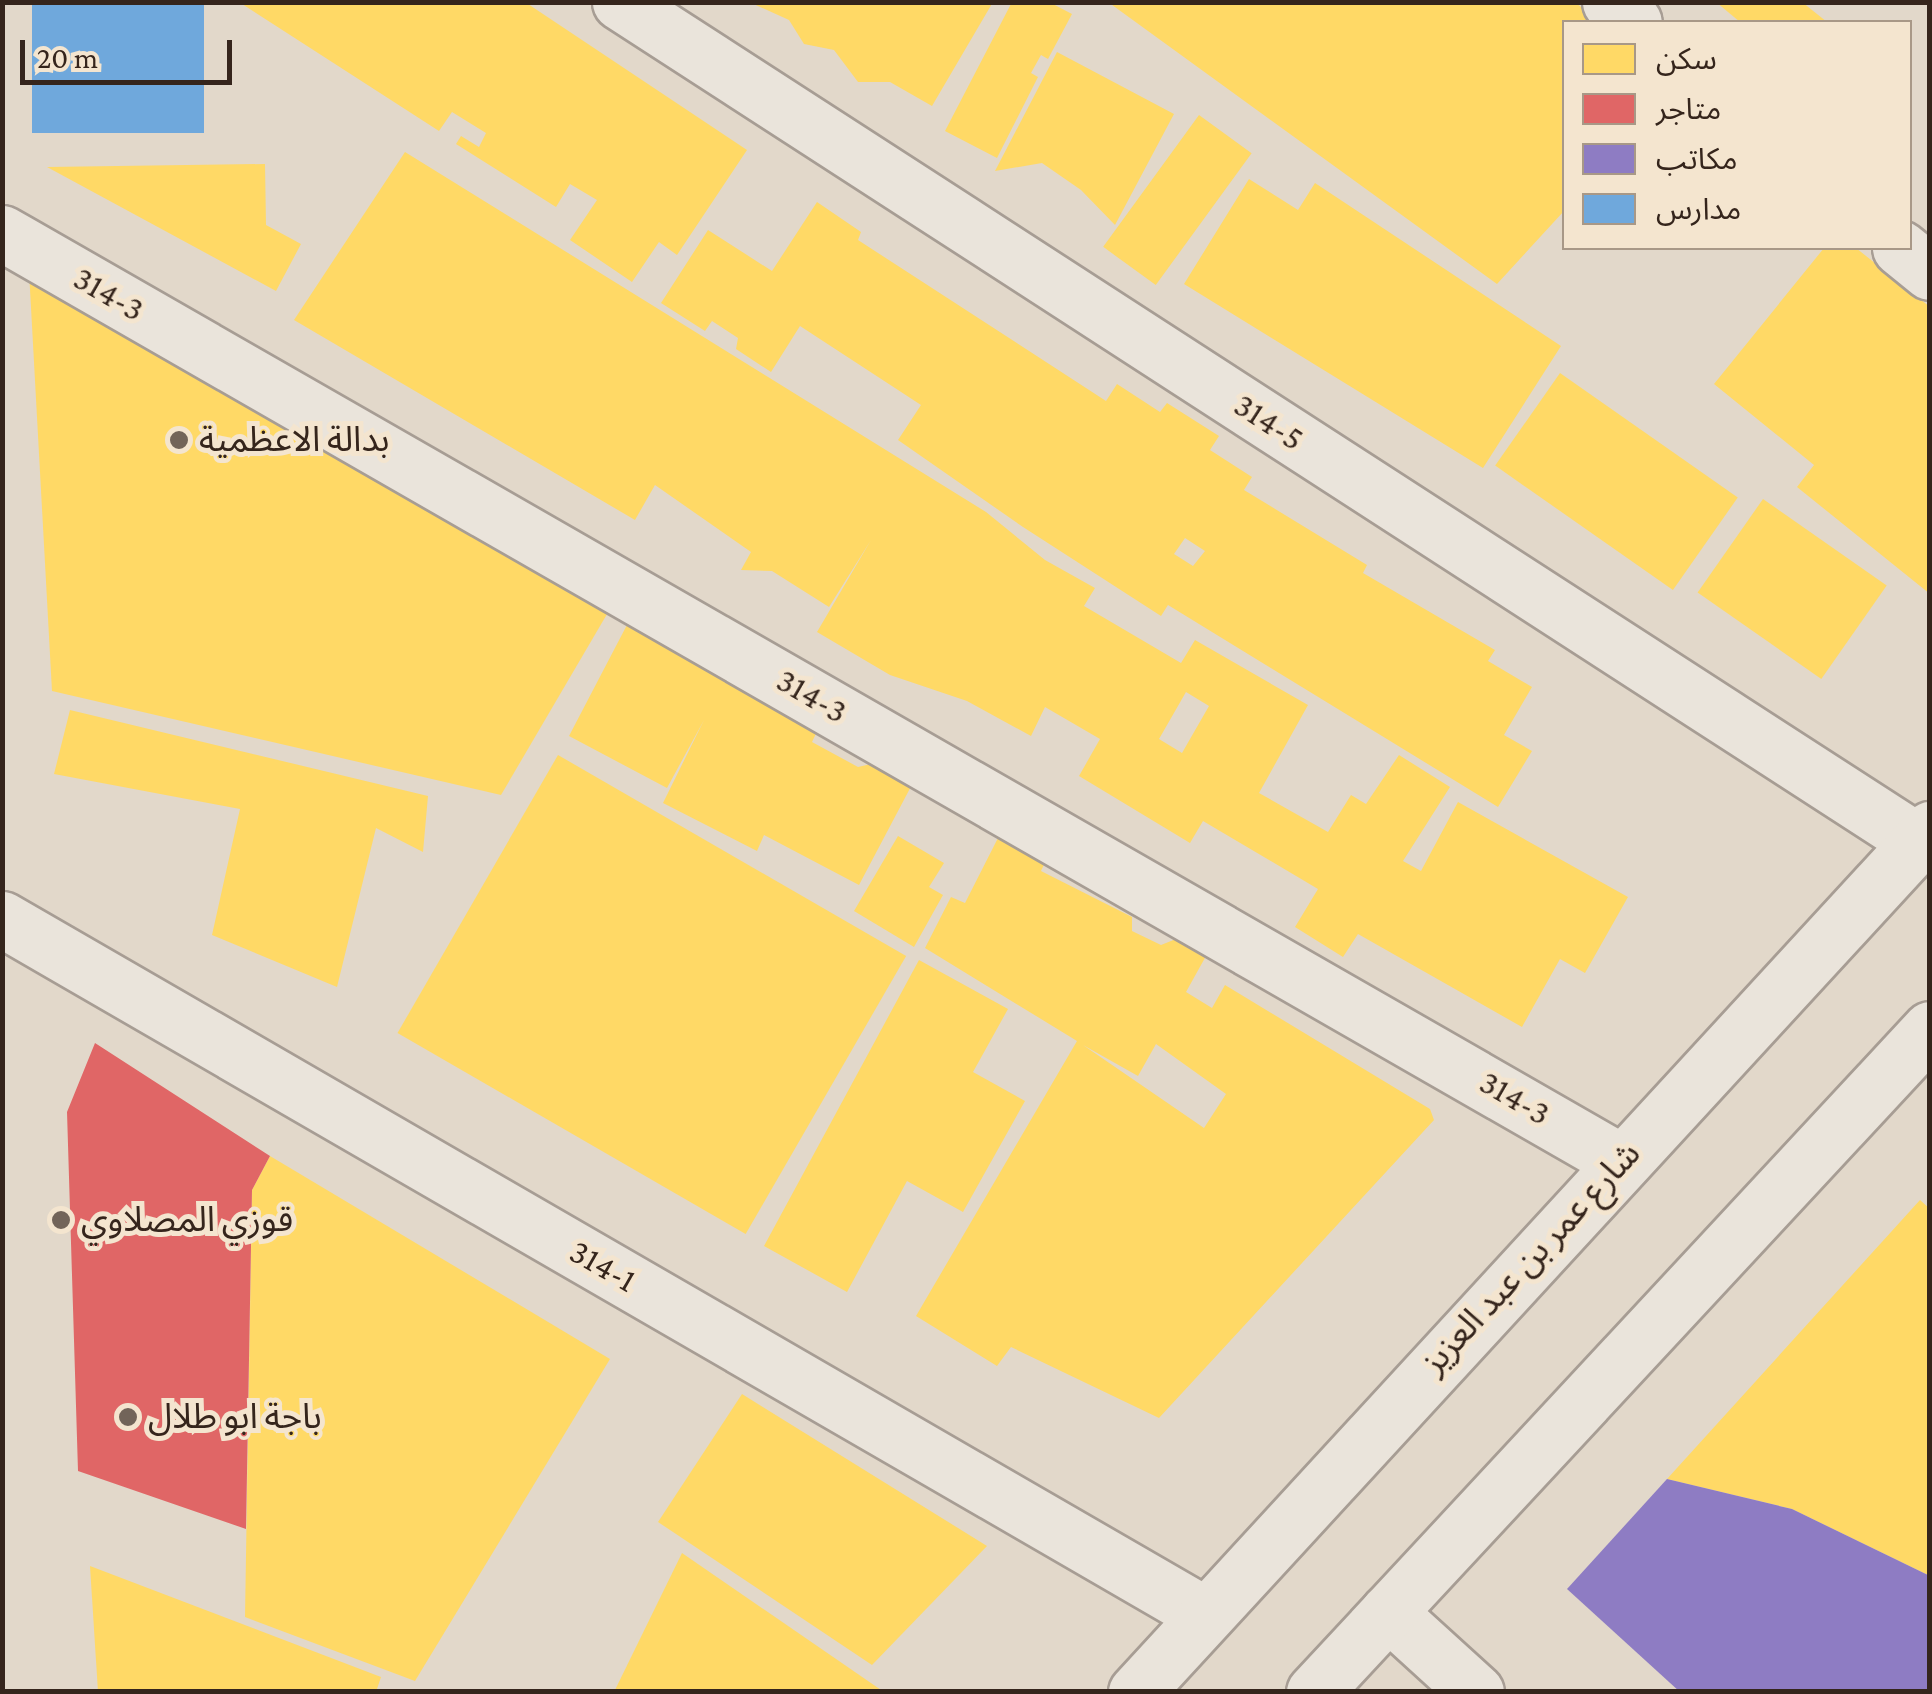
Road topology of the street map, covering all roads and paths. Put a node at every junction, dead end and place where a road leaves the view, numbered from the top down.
1 (620, 2) edge
2 (1610, 2) edge
3 (1632, 20) edge
4 (2, 234) edge
5 (1902, 250) edge
6 (1930, 272) edge
7 (1923, 835) edge
8 (2, 918) edge
9 (1930, 1029) edge
10 (1620, 1161) junction
11 (1388, 1612) junction
12 (1204, 1614) junction
13 (1136, 1692) edge
14 (1314, 1692) edge
15 (1476, 1692) edge

1 - 7 street, 314-5
2 - 3 street
4 - 10 street, 314-3
5 - 6 street
7 - 10 street, شارع عمر بن عبد العزيز
8 - 12 street, 314-1
9 - 11 street
10 - 12 street, شارع عمر بن عبد العزيز
11 - 14 street
11 - 15 street
12 - 13 street, شارع عمر بن عبد العزيز

